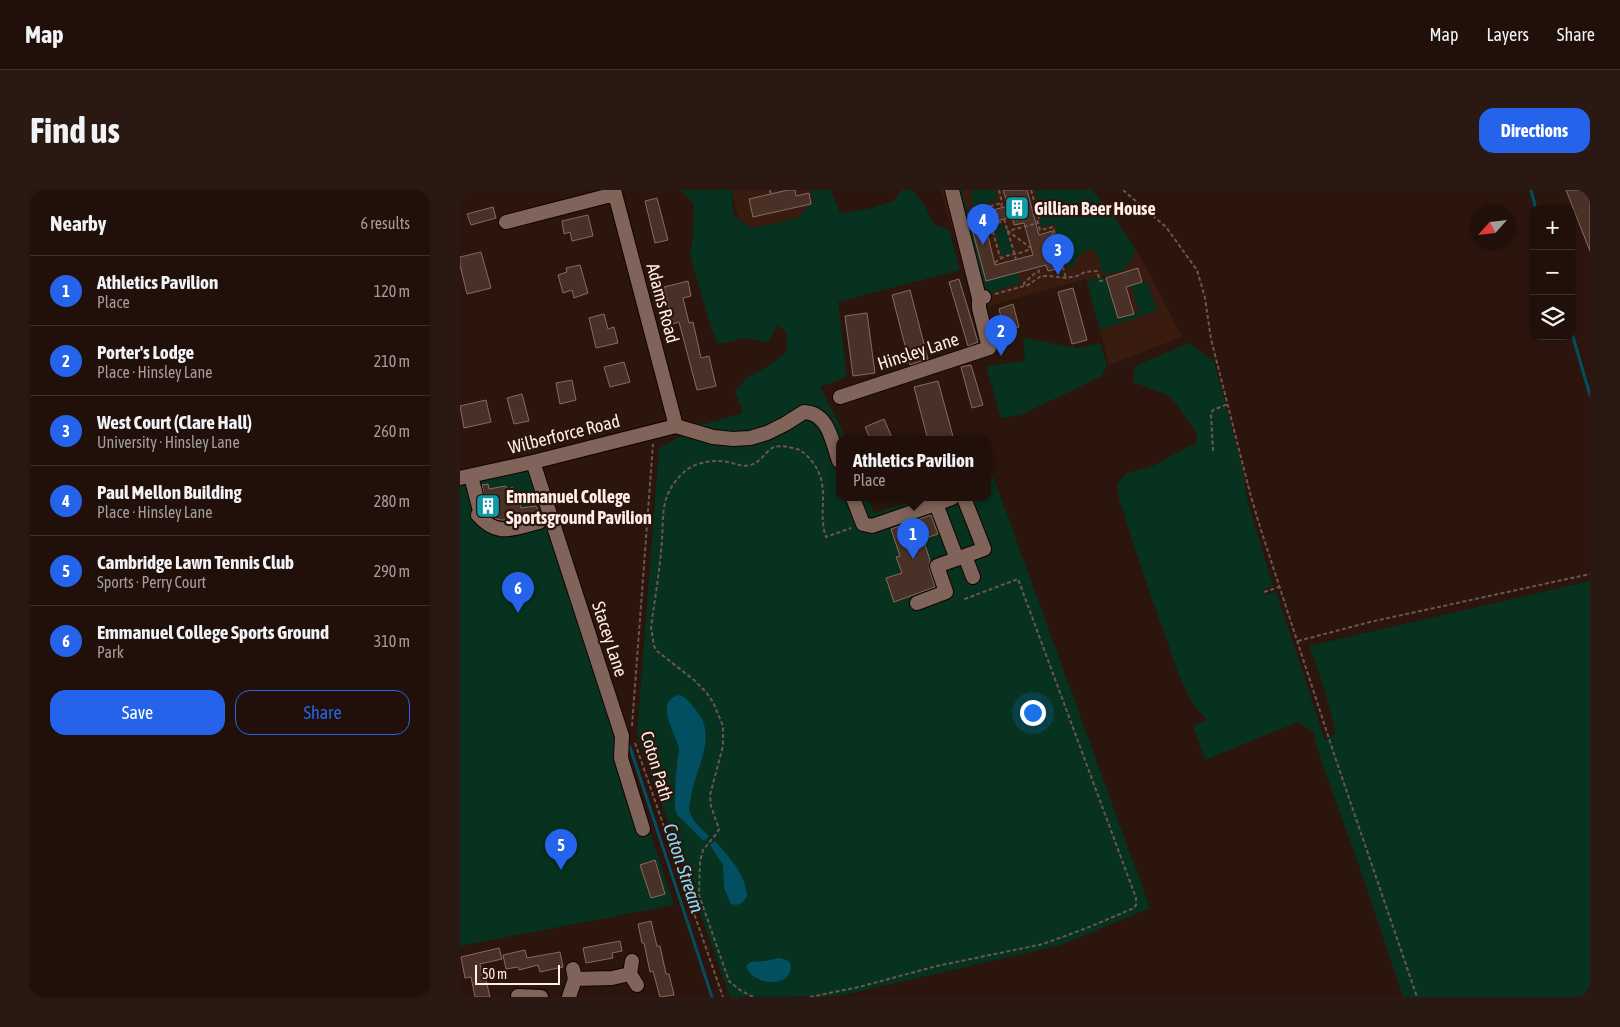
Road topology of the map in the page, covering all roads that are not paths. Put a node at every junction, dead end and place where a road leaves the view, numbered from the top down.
1 (952, 190) edge
2 (615, 192) edge
3 (506, 222) dead end
4 (840, 397) dead end
5 (676, 426) junction
6 (836, 453) edge
7 (533, 462) junction
8 (465, 477) edge
9 (854, 501) edge
10 (944, 501) edge
11 (965, 501) edge
12 (936, 504) junction
13 (539, 522) dead end
14 (961, 557) junction
15 (974, 577) dead end
16 (917, 603) dead end
17 (643, 829) dead end
18 (633, 974) dead end
19 (516, 992) edge
20 (541, 997) edge
21 (568, 997) edge

1 - 4 street, Hinsley Lane
2 - 3 street
2 - 5 street, Adams Road
5 - 6 street
5 - 7 street, Wilberforce Road
7 - 8 street, Wilberforce Road
7 - 17 street, Stacey Lane
8 - 13 street
9 - 12 street
10 - 12 street
11 - 14 street
12 - 14 street
14 - 15 street
14 - 16 street
18 - 21 street
19 - 20 street

